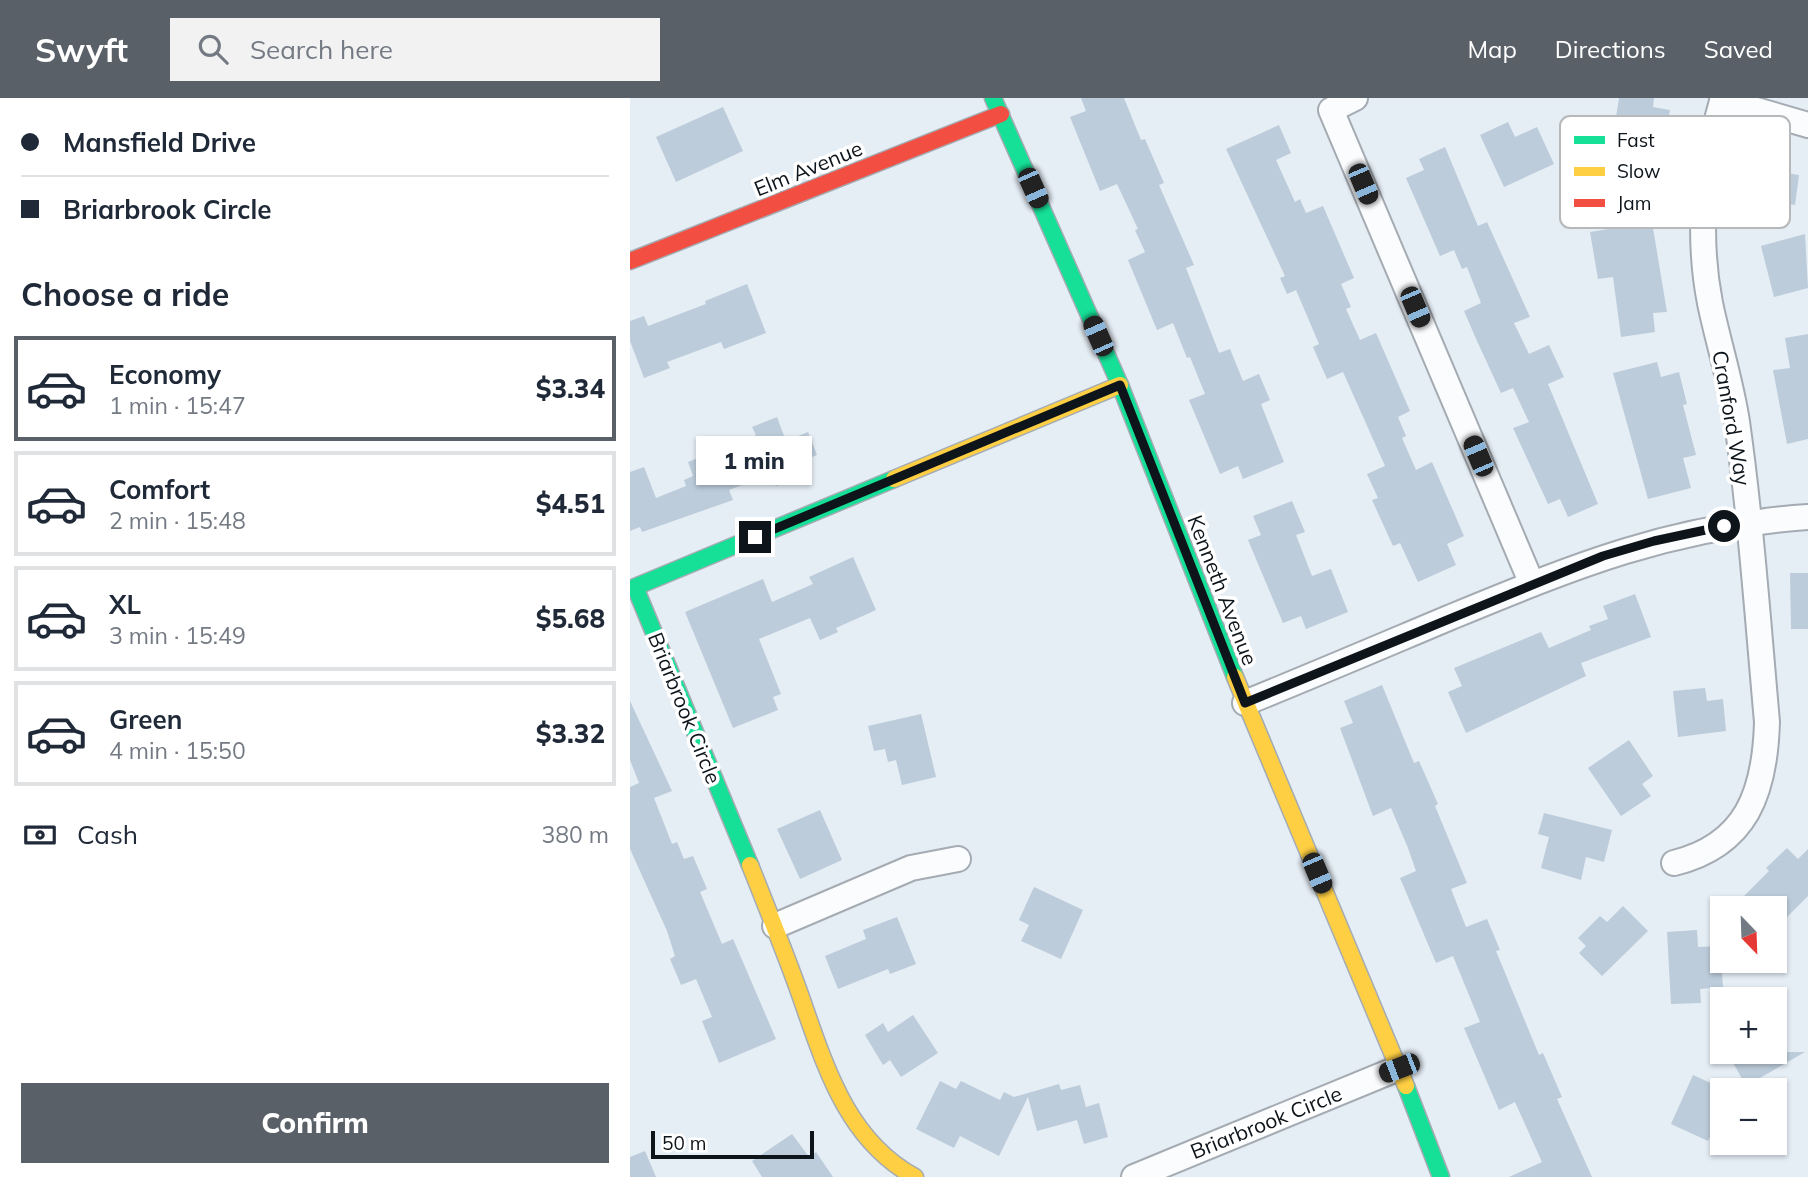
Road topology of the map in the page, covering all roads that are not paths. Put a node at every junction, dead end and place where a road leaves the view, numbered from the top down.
1 (993, 98) edge
2 (1355, 98) edge
3 (1722, 99) edge
4 (1000, 114) junction
5 (1778, 116) edge
6 (1790, 120) edge
7 (1808, 125) edge
8 (1706, 228) edge
9 (630, 261) edge
10 (1120, 385) junction
11 (1808, 517) edge
12 (1749, 521) junction
13 (1532, 584) junction
14 (1245, 703) junction
15 (958, 859) dead end
16 (1674, 863) dead end
17 (775, 926) junction
18 (1399, 1068) junction
19 (915, 1177) edge
20 (1134, 1177) edge
21 (1441, 1177) edge

1 - 4 street, Kenneth Avenue
2 - 13 street
3 - 5 street
4 - 9 street, Elm Avenue
4 - 10 street, Kenneth Avenue
6 - 7 street
8 - 12 street, Cranford Way
10 - 14 street, Kenneth Avenue
10 - 17 street, Briarbrook Circle
11 - 12 street
12 - 13 street
12 - 16 street, Cranford Way
13 - 14 street
14 - 18 street, Kenneth Avenue
15 - 17 street
17 - 19 street, Briarbrook Circle
18 - 20 street, Briarbrook Circle
18 - 21 street, Kenneth Avenue

